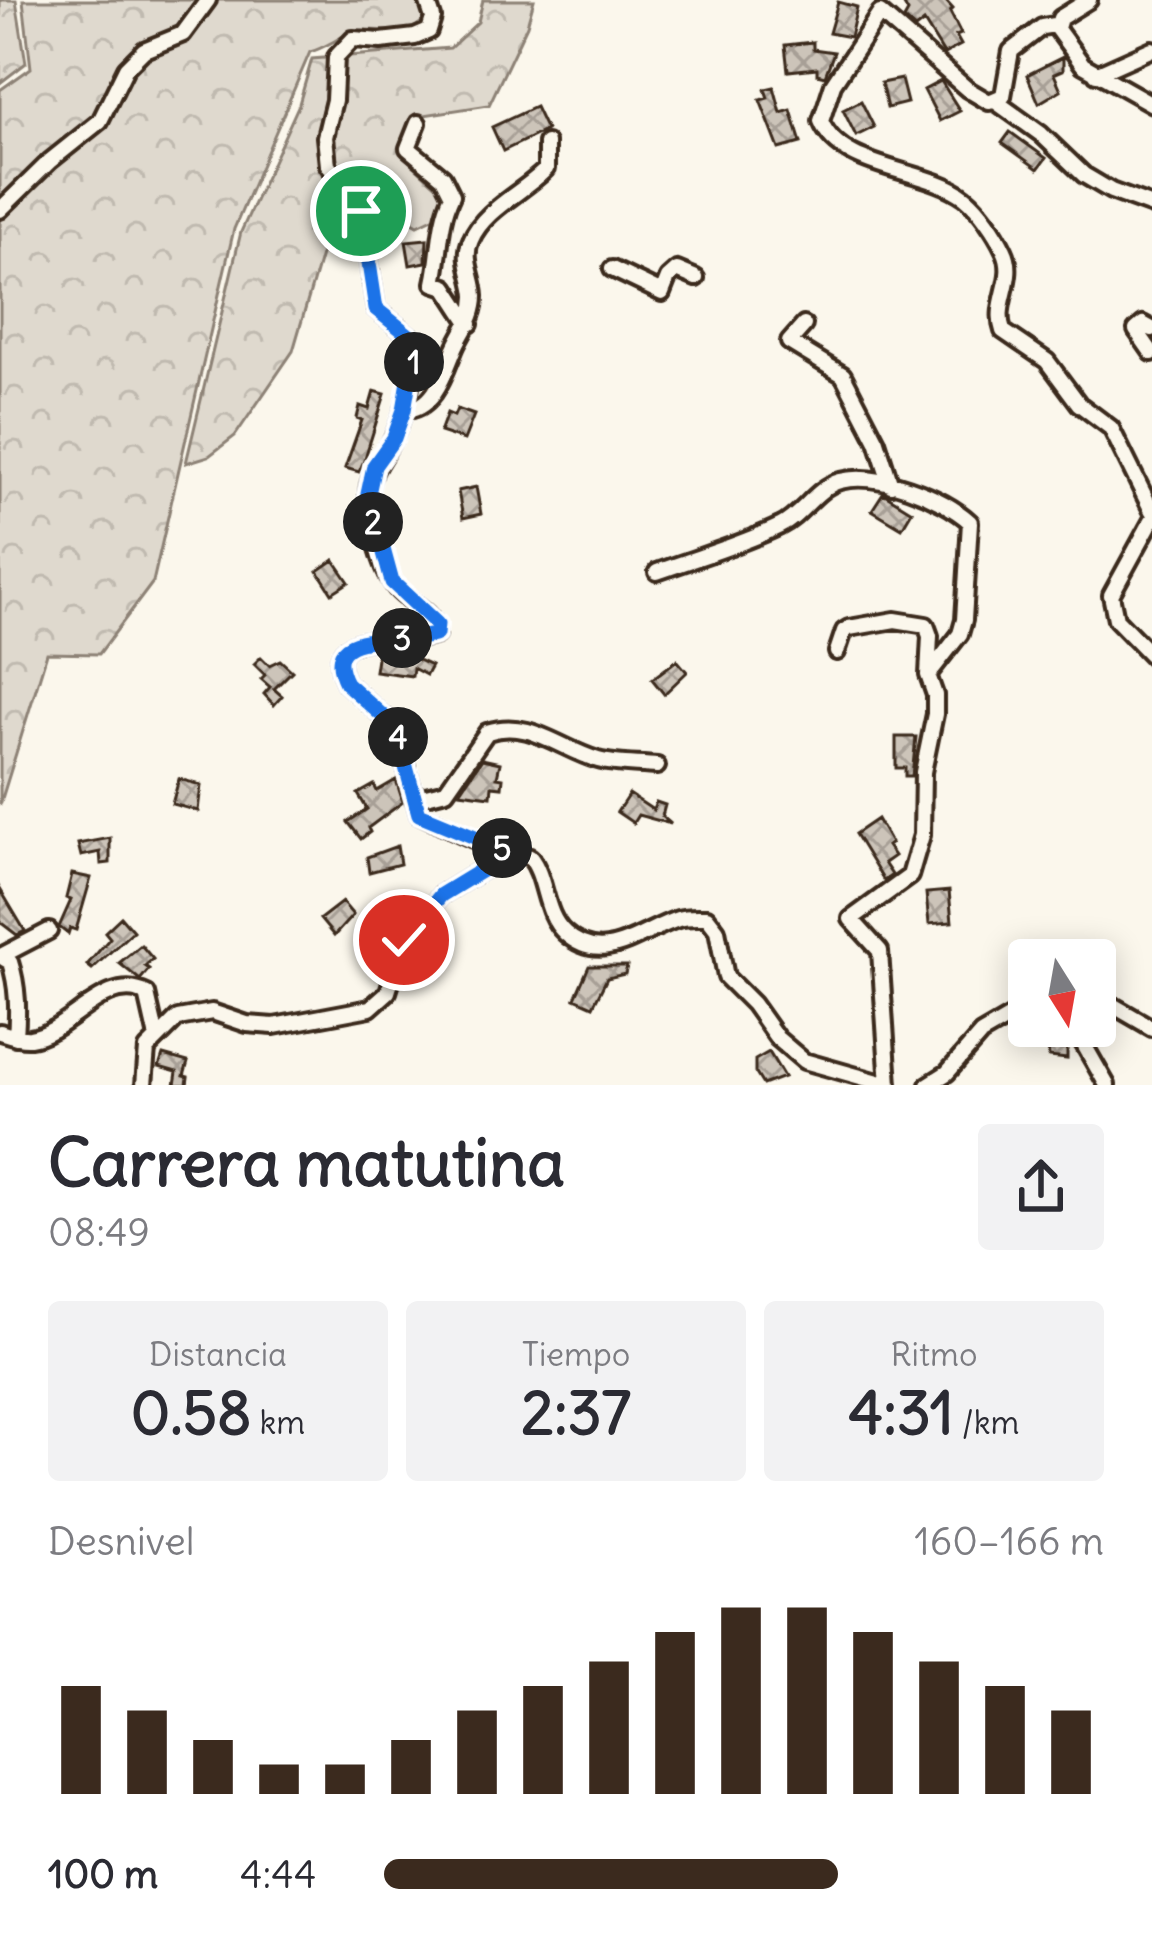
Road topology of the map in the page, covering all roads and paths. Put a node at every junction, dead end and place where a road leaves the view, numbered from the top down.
1 (208, 0) edge
2 (428, 0) edge
3 (1089, 0) edge
4 (877, 7) edge
5 (1057, 28) junction
6 (1152, 49) edge
7 (1096, 74) junction
8 (995, 101) junction
9 (1152, 104) edge
10 (418, 123) dead end
11 (546, 143) dead end
12 (1152, 206) edge
13 (0, 210) edge
14 (611, 269) dead end
15 (696, 278) dead end
16 (470, 323) junction
17 (804, 325) dead end
18 (1152, 329) edge
19 (1152, 353) edge
20 (404, 410) junction
21 (891, 484) junction
22 (1148, 491) edge
23 (1152, 511) edge
24 (1152, 520) edge
25 (657, 572) dead end
26 (837, 652) dead end
27 (1152, 656) edge
28 (928, 676) junction
29 (657, 766) dead end
30 (415, 799) junction
31 (504, 849) junction
32 (41, 934) dead end
33 (0, 956) edge
34 (1116, 1007) edge
35 (1008, 1018) edge
36 (1152, 1028) edge
37 (15, 1036) edge
38 (157, 1038) junction
39 (1085, 1047) edge
40 (144, 1085) edge
41 (889, 1085) edge
42 (928, 1085) edge
43 (1106, 1085) edge

1 - 13 street
2 - 20 street
3 - 5 street
4 - 8 street
4 - 22 street
5 - 7 street
5 - 8 street
6 - 7 street
7 - 9 street
8 - 12 street
10 - 16 street
11 - 16 street
14 - 15 street
16 - 20 street
17 - 21 street
18 - 19 street
20 - 30 street
21 - 25 street
21 - 28 street
22 - 23 street
24 - 27 street
26 - 28 street
28 - 41 street
29 - 30 street
30 - 31 street
31 - 38 street
31 - 41 street
32 - 33 street
33 - 37 street
34 - 36 street
35 - 42 street
37 - 38 street
38 - 40 street
39 - 43 street

